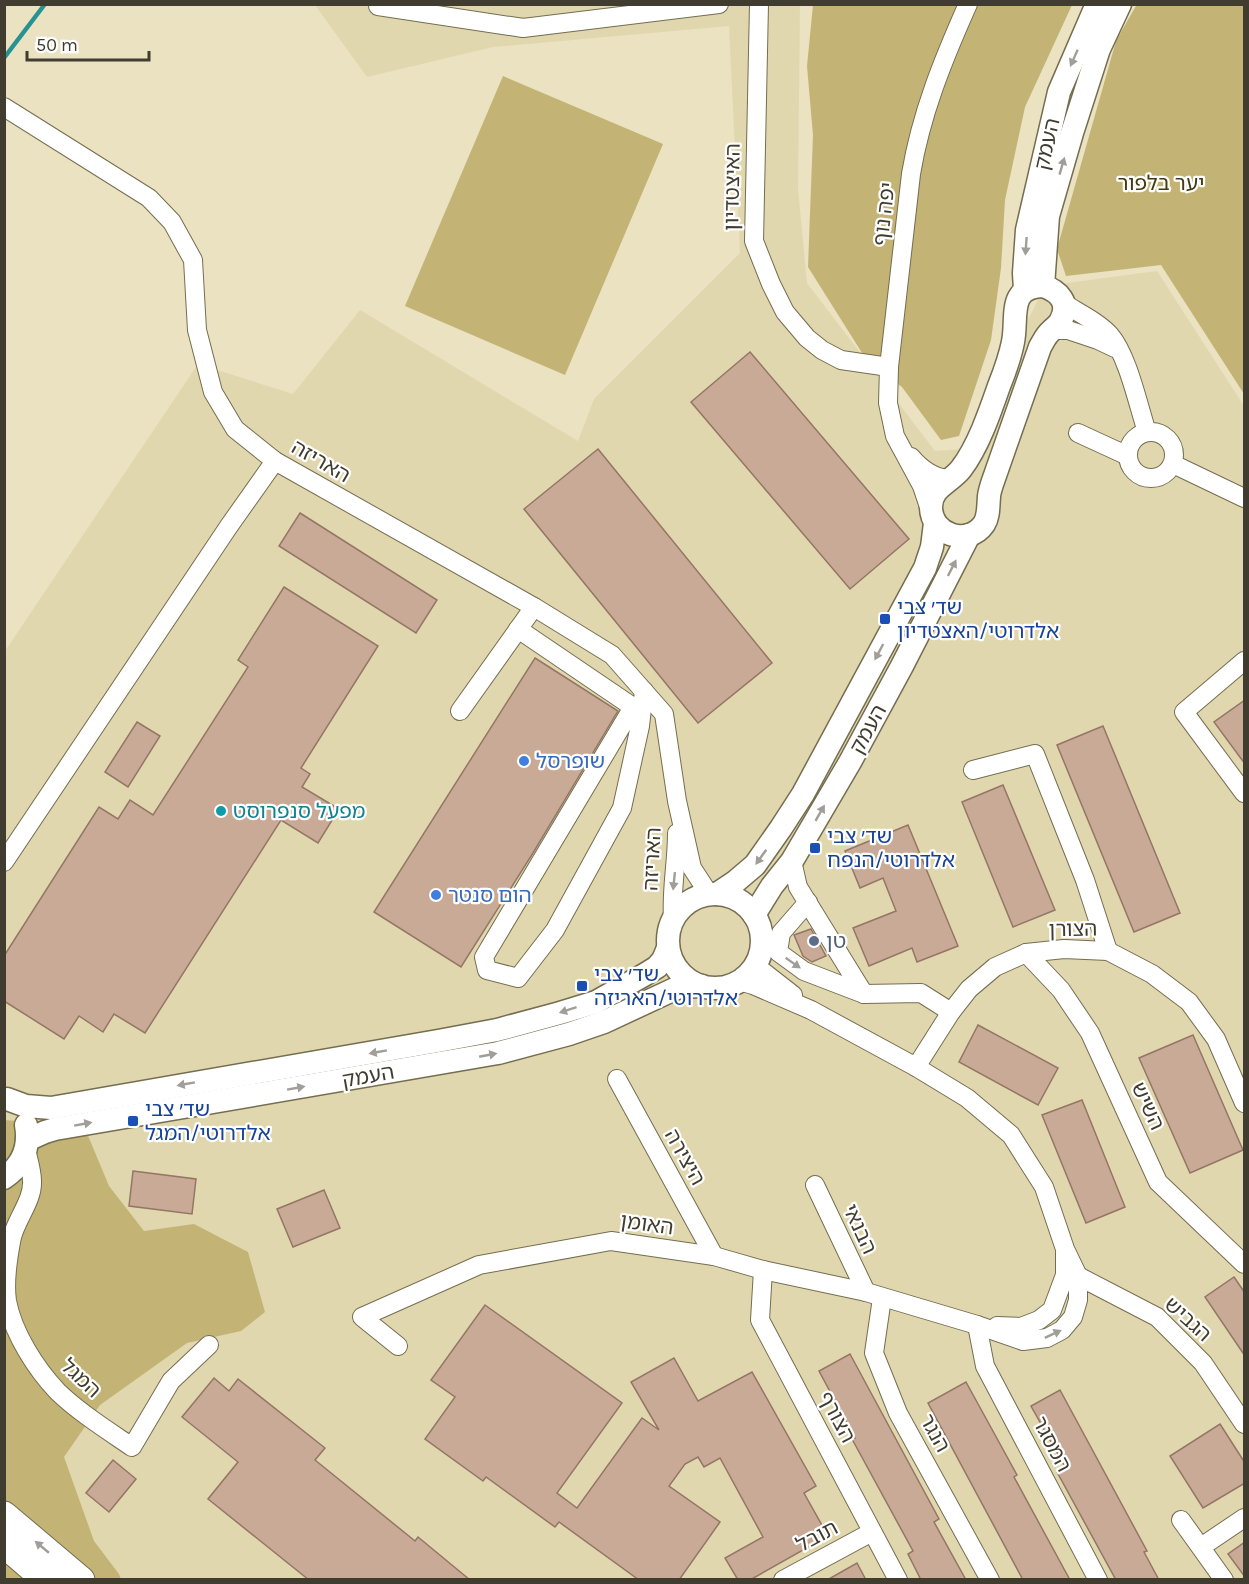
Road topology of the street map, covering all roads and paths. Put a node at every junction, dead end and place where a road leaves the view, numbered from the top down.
1 (719, 4) edge
2 (759, 4) edge
3 (968, 4) edge
4 (1097, 4) edge
5 (1120, 4) edge
6 (378, 6) dead end
7 (612, 11) edge
8 (4, 107) edge
9 (1034, 288) junction
10 (1064, 303) junction
11 (1051, 330) junction
12 (1122, 352) junction
13 (889, 367) junction
14 (1147, 432) junction
15 (1078, 433) dead end
16 (895, 436) junction
17 (1128, 456) junction
18 (275, 461) junction
19 (1173, 464) junction
20 (950, 479) junction
21 (1245, 498) edge
22 (934, 519) junction
23 (969, 535) junction
24 (534, 607) junction
25 (518, 629) junction
26 (1245, 661) edge
27 (644, 691) junction
28 (633, 707) junction
29 (460, 711) dead end
30 (973, 770) dead end
31 (1245, 793) edge
32 (677, 801) junction
33 (792, 861) junction
34 (4, 862) edge
35 (713, 894) junction
36 (808, 902) junction
37 (754, 915) junction
38 (673, 919) junction
39 (668, 948) junction
40 (1108, 951) junction
41 (1026, 953) junction
42 (756, 963) junction
43 (739, 981) junction
44 (702, 986) junction
45 (864, 994) junction
46 (811, 1010) junction
47 (951, 1012) junction
48 (916, 1067) junction
49 (617, 1079) dead end
50 (6, 1098) edge
51 (1245, 1103) edge
52 (27, 1145) junction
53 (6, 1177) edge
54 (815, 1185) dead end
55 (26, 1203) junction
56 (1065, 1249) junction
57 (714, 1256) junction
58 (1245, 1264) edge
59 (764, 1270) junction
60 (1078, 1276) junction
61 (874, 1295) junction
62 (977, 1325) junction
63 (209, 1345) dead end
64 (398, 1346) dead end
65 (1245, 1424) edge
66 (4, 1515) edge
67 (1245, 1518) edge
68 (1181, 1520) dead end
69 (872, 1532) junction
70 (4, 1544) edge
71 (1201, 1547) junction
72 (46, 1580) edge
73 (81, 1580) edge
74 (783, 1580) edge
75 (898, 1580) edge
76 (990, 1580) edge
77 (1098, 1580) edge
78 (1224, 1580) edge

1 - 7 street
2 - 13 street, האיצטדיון
3 - 13 street, יפה נוף
4 -> 9 main road, העמק
9 -> 5 main road, העמק
6 - 7 street
8 - 18 street, האריזה
9 - 10 main road
9 - 20 main road, העמק
10 - 11 main road, העמק
10 - 12 street
11 - 12 street
11 - 23 main road, העמק
12 - 14 street
13 - 16 street, יפה נוף
14 - 17 street
14 - 19 street
15 - 17 street
16 - 20 street, יפה נוף
16 - 22 street, יפה נוף
17 - 19 street
18 - 24 street, האריזה
18 - 34 street
19 - 21 street
20 - 22 main road, העמק
22 - 23 main road
22 -> 35 main road, העמק
33 -> 23 main road, העמק
24 - 25 street
24 - 27 street, האריזה
25 - 28 street
25 - 29 street
26 - 31 street
27 - 28 street
27 - 28 street
27 - 32 street, האריזה
30 - 40 street
32 - 35 street, האריזה
32 -> 38 street, האריזה
33 - 36 street
33 - 37 main road, העמק
35 - 37 main road
35 - 38 main road
36 - 45 street
36 -> 45 street
37 - 42 main road
38 - 39 main road
39 - 44 main road
39 -> 50 main road, העמק
40 - 41 street, הצורן
40 - 51 street, הצורן
41 - 47 street, הצורן
41 - 58 street, השיש
42 - 43 main road
42 - 46 street
43 - 44 main road
43 - 46 street
52 -> 44 main road, העמק
45 - 47 street
46 - 48 street
47 - 48 street, הצורן
48 - 56 street
49 - 57 street, היצירה
50 - 52 main road
52 - 53 main road
52 - 55 street, המגל
53 - 55 street
54 - 61 street, הבנאי
55 - 63 street, המגל
56 - 60 street
56 - 62 street
57 - 59 street, האומן
57 - 64 street, האומן
59 - 61 street, האומן
59 - 69 street, הצורף
62 -> 60 street
60 - 65 street, הגביש
61 - 62 street, האומן
61 - 76 street, הנגר
62 - 77 street, המסגר
73 -> 66 highway
67 - 71 street
68 - 71 street
69 - 74 street, תובל
69 - 75 street, הצורף
70 - 72 highway
71 - 78 street

